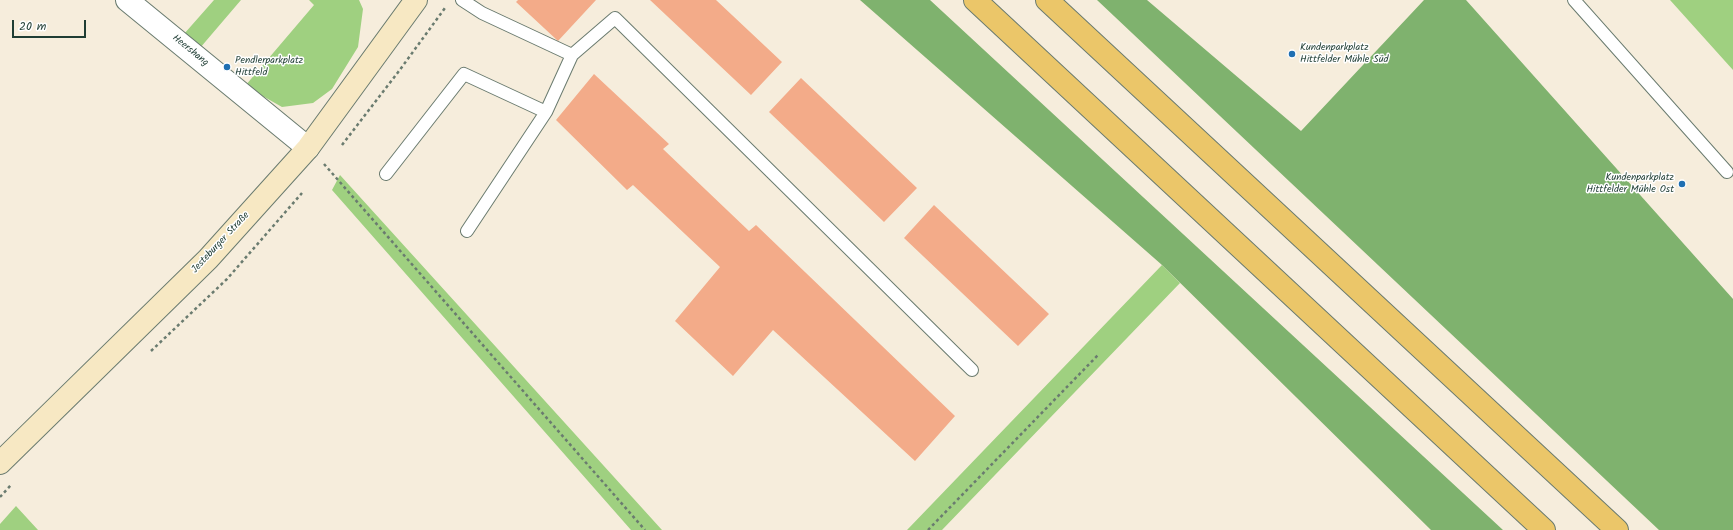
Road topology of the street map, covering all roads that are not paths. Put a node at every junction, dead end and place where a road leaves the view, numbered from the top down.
1 (127, 0) edge
2 (416, 0) edge
3 (462, 0) edge
4 (975, 0) edge
5 (1047, 0) edge
6 (1574, 0) edge
7 (572, 55) junction
8 (546, 112) junction
9 (308, 148) junction
10 (1727, 172) dead end
11 (386, 174) dead end
12 (467, 231) dead end
13 (972, 370) dead end
14 (0, 463) edge
15 (1544, 530) edge
16 (1617, 530) edge

1 - 9 street, Heershang
2 - 9 main road, Jesteburger Straße
3 - 7 lane
4 - 15 highway
5 - 16 highway
6 - 10 lane
7 - 8 lane
7 - 13 lane
8 - 11 lane
8 - 12 lane
9 - 14 main road, Jesteburger Straße

